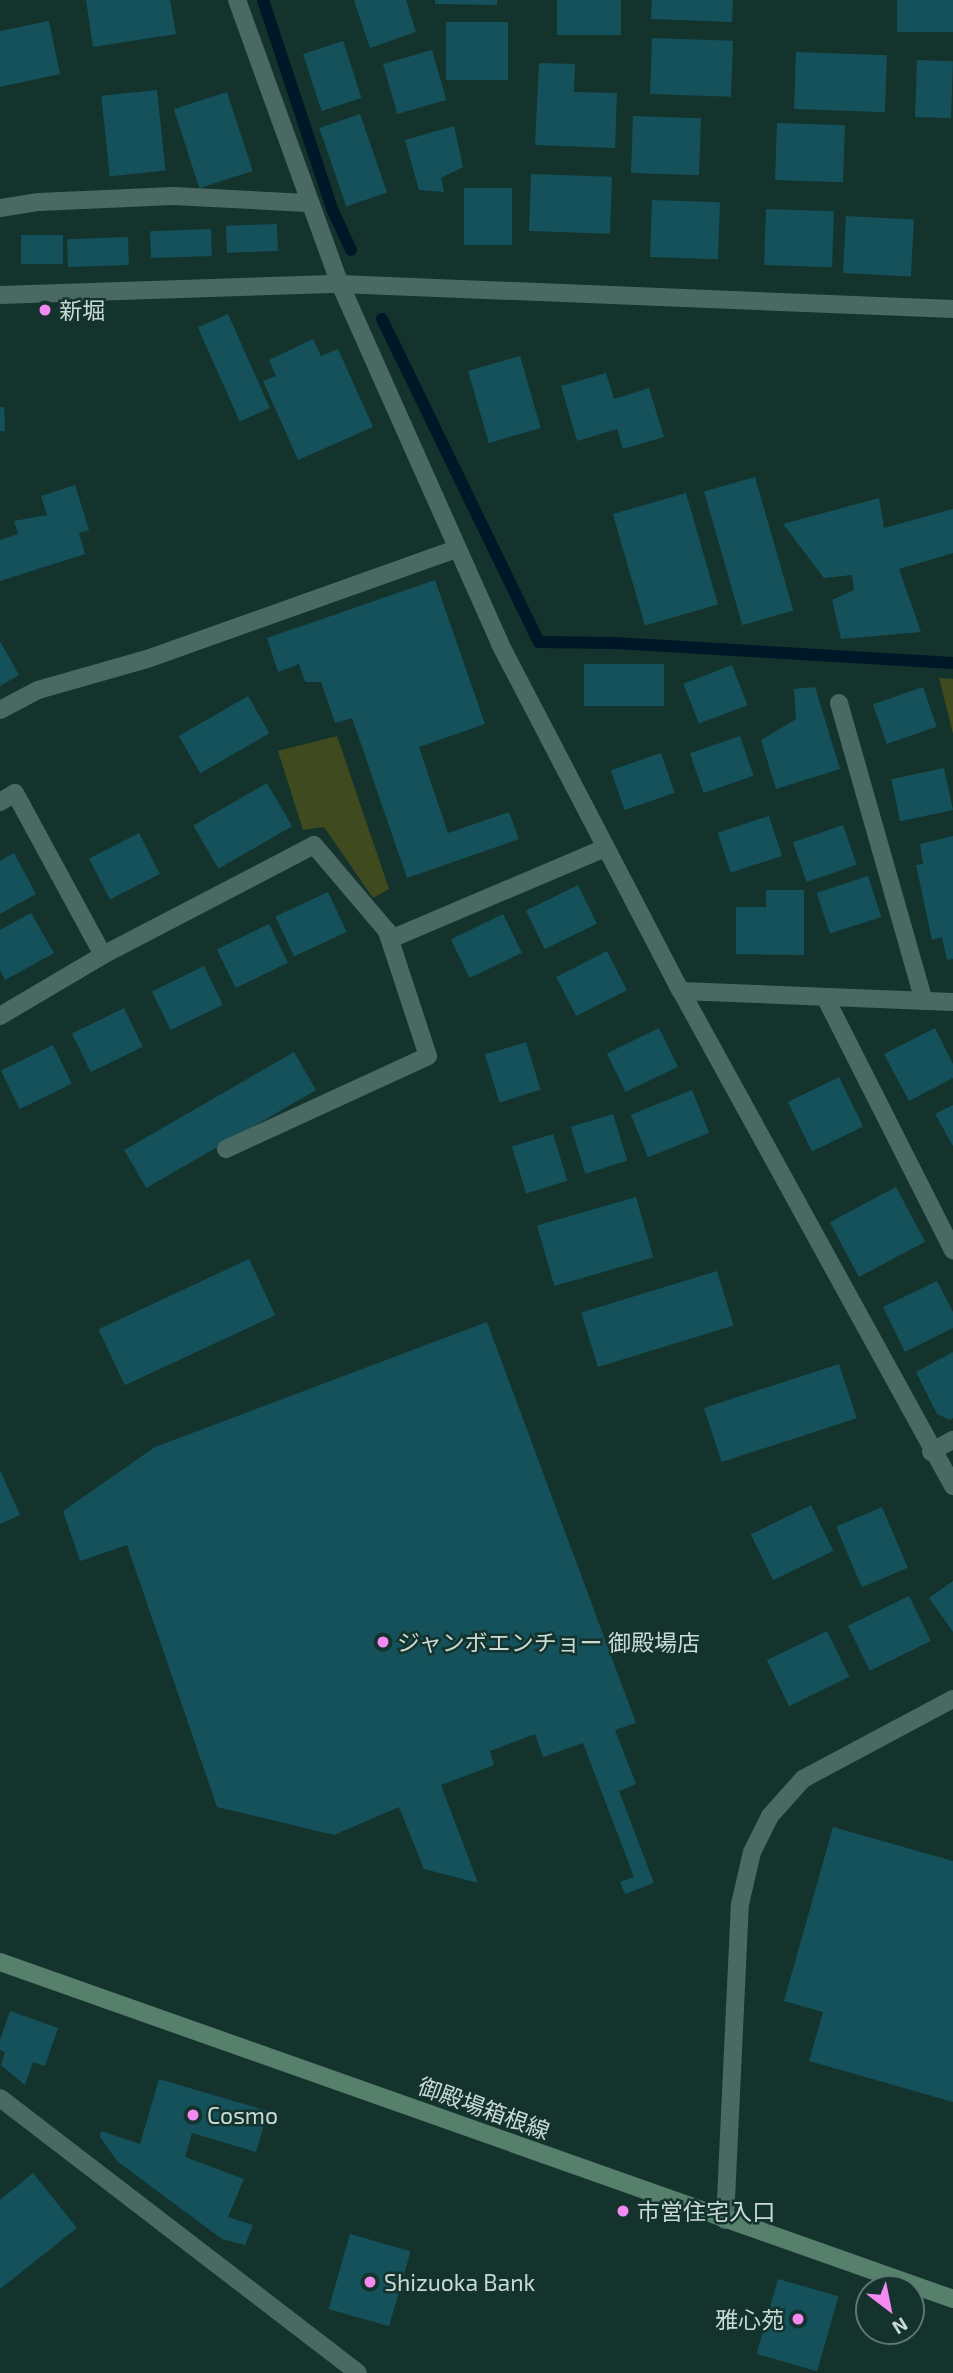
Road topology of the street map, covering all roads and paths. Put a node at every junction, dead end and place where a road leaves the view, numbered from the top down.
1 (237, 0) edge
2 (307, 203) junction
3 (0, 208) edge
4 (340, 284) junction
5 (0, 295) edge
6 (953, 309) edge
7 (456, 549) junction
8 (839, 703) dead end
9 (0, 710) edge
10 (0, 802) edge
11 (605, 848) junction
12 (387, 931) junction
13 (103, 955) junction
14 (681, 991) junction
15 (825, 997) junction
16 (924, 1001) junction
17 (953, 1002) edge
18 (0, 1016) edge
19 (226, 1150) dead end
20 (953, 1250) edge
21 (953, 1440) edge
22 (931, 1452) junction
23 (953, 1486) edge
24 (953, 1699) edge
25 (0, 1962) edge
26 (0, 2098) edge
27 (725, 2220) junction
28 (953, 2298) edge
29 (358, 2373) edge

1 - 2 street
2 - 3 street
2 - 4 street
4 - 5 street
4 - 6 street
4 - 7 street
7 - 9 street
7 - 11 street
8 - 16 street
10 - 13 street
11 - 12 street
11 - 14 street
12 - 13 street
12 - 19 street
13 - 18 street
14 - 15 street
14 - 22 street
15 - 16 street
15 - 20 street
16 - 17 street
21 - 22 street
22 - 23 street
24 - 27 street
25 - 27 main road, 御殿場箱根線
26 - 29 street
27 - 28 main road, 御殿場箱根線

